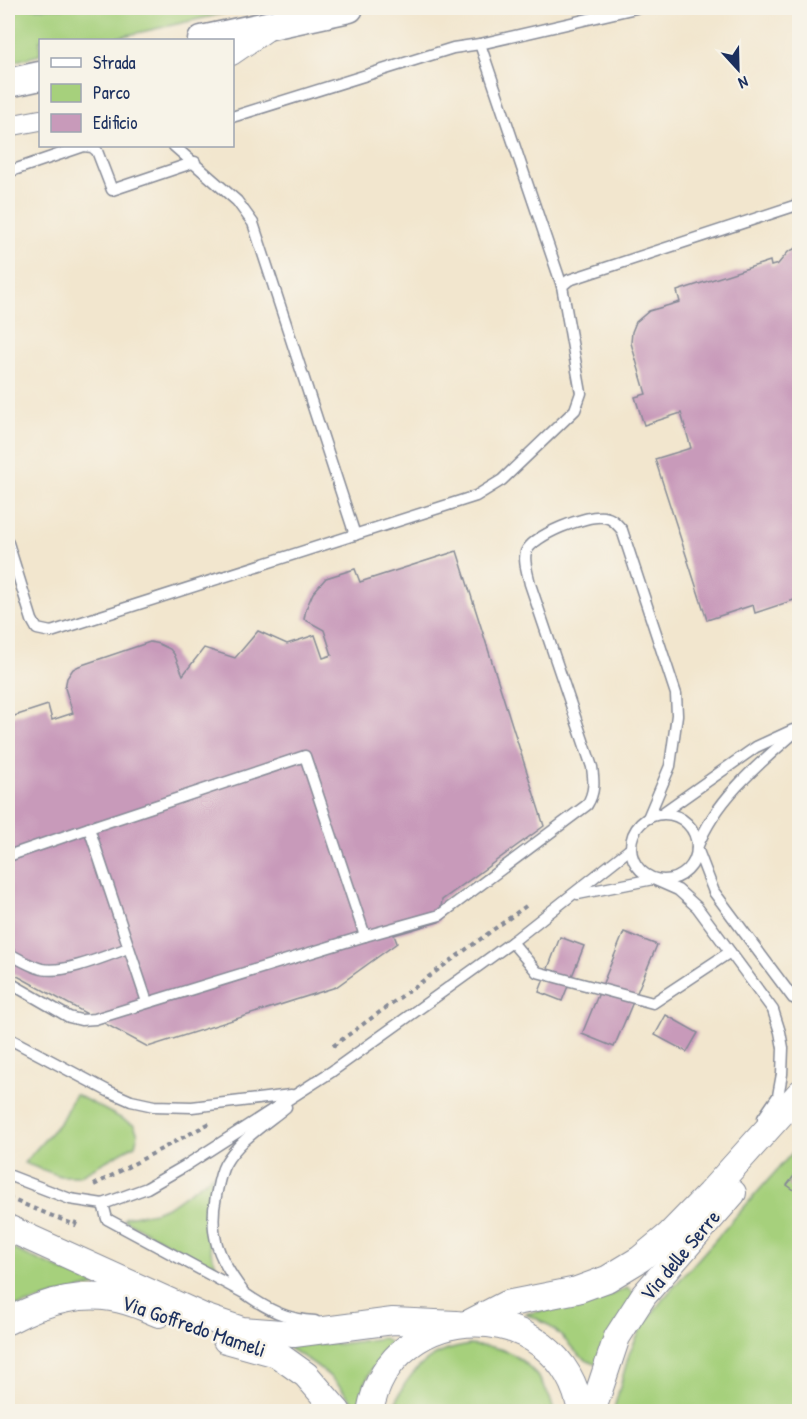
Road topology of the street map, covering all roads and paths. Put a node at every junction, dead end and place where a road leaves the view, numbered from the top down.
1 (349, 8) edge
2 (636, 8) edge
3 (279, 23) junction
4 (207, 39) edge
5 (480, 44) junction
6 (234, 54) edge
7 (39, 76) edge
8 (8, 83) edge
9 (234, 116) edge
10 (39, 120) edge
11 (8, 126) edge
12 (175, 147) edge
13 (195, 162) junction
14 (8, 172) edge
15 (800, 204) edge
16 (562, 286) junction
17 (355, 535) junction
18 (8, 543) edge
19 (799, 728) edge
20 (661, 814) junction
21 (648, 818) junction
22 (88, 828) junction
23 (697, 848) junction
24 (630, 849) junction
25 (8, 856) edge
26 (653, 879) junction
27 (574, 895) junction
28 (532, 902) dead end
29 (365, 936) junction
30 (512, 942) junction
31 (129, 948) junction
32 (730, 952) junction
33 (8, 953) edge
34 (8, 982) edge
35 (800, 1001) edge
36 (147, 1002) junction
37 (8, 1038) edge
38 (324, 1053) dead end
39 (800, 1093) edge
40 (294, 1095) junction
41 (800, 1117) edge
42 (214, 1121) dead end
43 (754, 1143) junction
44 (8, 1174) edge
45 (8, 1198) edge
46 (85, 1201) junction
47 (103, 1204) junction
48 (8, 1228) edge
49 (244, 1293) junction
50 (8, 1321) edge
51 (463, 1323) junction
52 (337, 1328) junction
53 (242, 1330) junction
54 (278, 1354) junction
55 (338, 1412) edge
56 (370, 1412) edge
57 (581, 1412) edge
58 (592, 1412) edge

1 - 3 main road
2 - 5 lane
3 - 4 main road
3 - 6 street
5 - 9 lane
5 - 16 lane
7 - 8 main road
10 - 11 street
12 - 13 lane
13 - 14 lane
13 - 17 lane
15 - 16 lane
16 - 17 lane
17 - 18 lane
19 - 20 lane
19 - 23 lane
20 - 21 lane
20 - 23 lane
21 - 24 lane
21 - 29 lane
22 - 25 lane
22 - 29 lane
22 - 31 lane
23 - 26 lane
23 - 35 lane
24 - 26 lane
24 - 27 lane
26 - 27 lane
26 - 32 lane
27 - 30 lane
28 - 38 path
29 - 36 lane
30 - 32 lane
30 - 40 lane
31 - 33 lane
31 - 36 lane
32 - 43 lane
34 - 36 lane
37 - 40 lane
39 - 43 street
40 - 47 lane
40 - 49 lane
41 - 58 street, Via delle Serre
42 - 46 path
43 - 51 street
44 - 46 lane
45 - 46 path
46 - 47 lane
47 - 49 lane
48 - 53 street
49 - 52 lane
50 - 54 street, Via Goffredo Mameli
51 - 52 street
51 - 56 street
51 - 57 street
52 - 53 street
53 - 54 street
54 - 55 street

